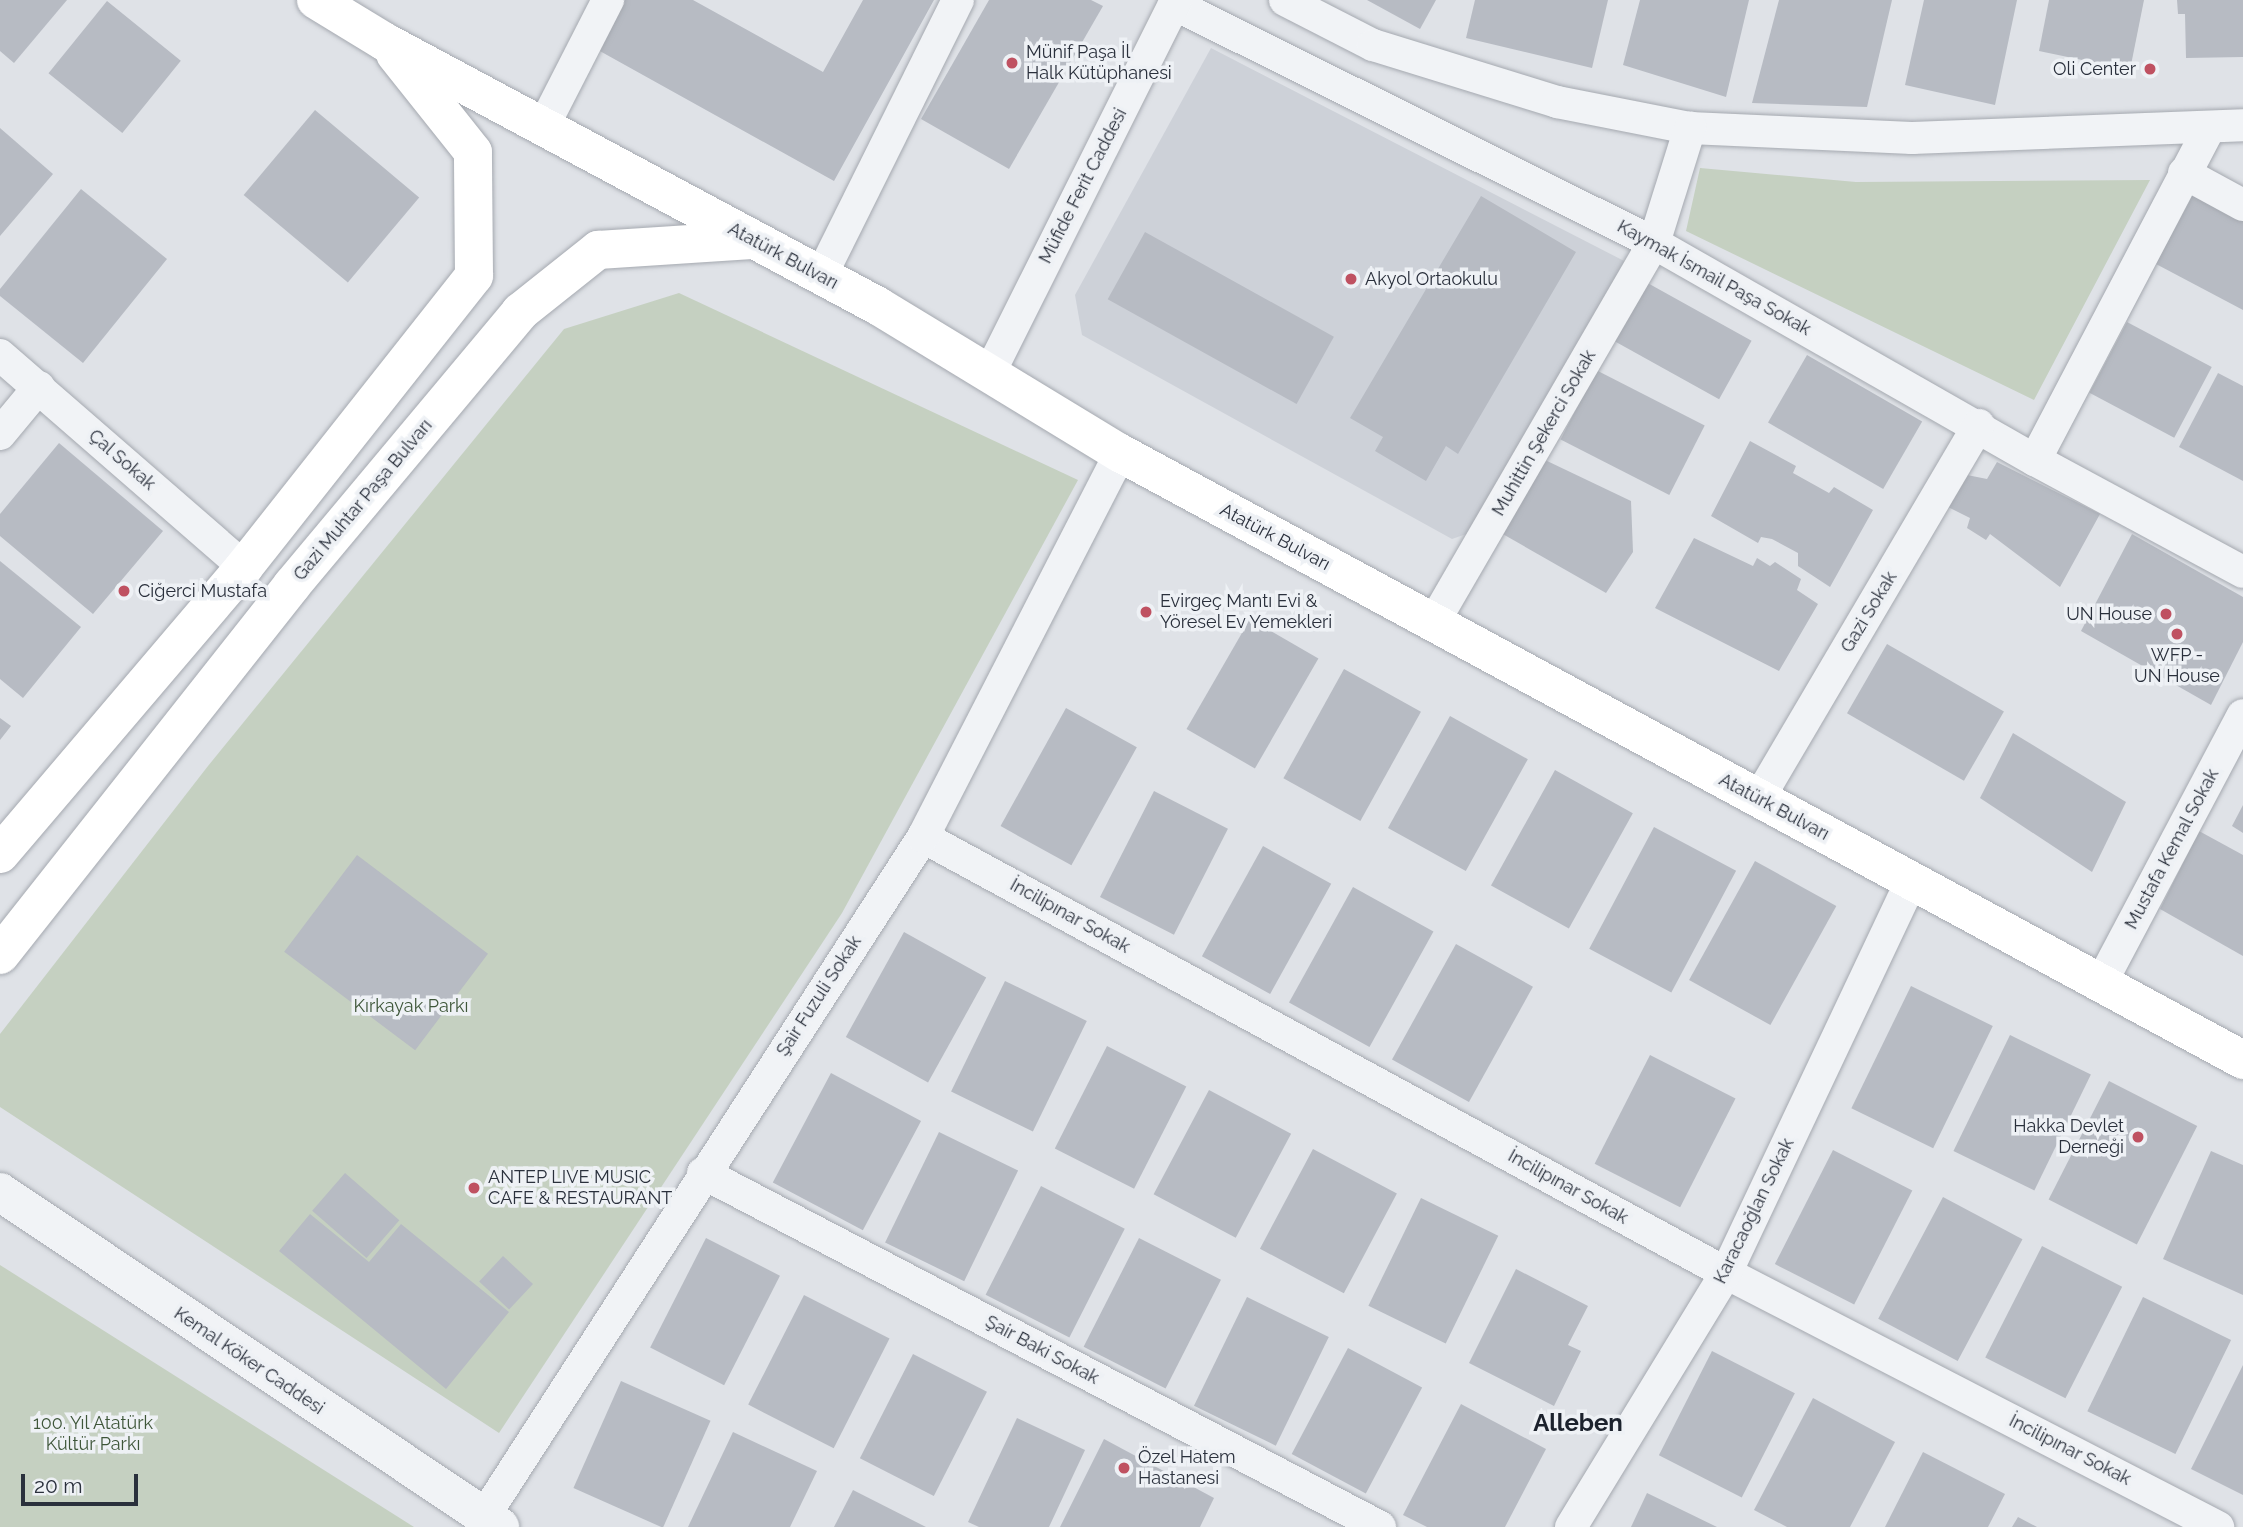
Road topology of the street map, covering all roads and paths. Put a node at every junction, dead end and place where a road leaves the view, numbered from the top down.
1 (316, 0) edge
2 (608, 0) edge
3 (958, 0) edge
4 (1284, 0) edge
5 (1175, 2) edge
6 (385, 42) junction
7 (2243, 125) edge
8 (543, 127) junction
9 (1690, 128) junction
10 (2209, 128) junction
11 (2183, 173) junction
12 (2243, 205) edge
13 (752, 240) junction
14 (1654, 243) junction
15 (821, 276) junction
16 (0, 355) edge
17 (990, 372) junction
18 (39, 387) junction
19 (1979, 425) junction
20 (0, 434) edge
21 (1120, 453) junction
22 (2035, 460) junction
23 (244, 567) junction
24 (2243, 572) edge
25 (1434, 622) junction
26 (2243, 715) edge
27 (1759, 798) junction
28 (923, 836) junction
29 (0, 854) edge
30 (1912, 881) junction
31 (0, 955) edge
32 (2101, 984) junction
33 (2243, 1060) edge
34 (703, 1174) junction
35 (0, 1192) edge
36 (1726, 1273) junction
37 (492, 1523) edge
38 (1380, 1527) edge
39 (1571, 1527) edge
40 (2218, 1527) edge

1 - 6 main road, Atatürk Bulvarı
2 - 8 street
3 - 15 street
4 - 9 street
5 - 14 street, Kaymak İsmail Paşa Sokak
5 - 17 street, Müfide Ferit Caddesi
6 - 8 main road, Atatürk Bulvarı
6 - 23 main road
7 - 10 street
8 - 13 main road, Atatürk Bulvarı
9 - 10 street
9 - 14 street, Muhittin Şekerci Sokak
10 - 11 street
11 - 12 street
11 - 22 street
13 - 15 main road, Atatürk Bulvarı
13 - 31 main road, Gazi Muhtar Paşa Bulvarı
14 - 19 street, Kaymak İsmail Paşa Sokak
14 - 25 street, Muhittin Şekerci Sokak
15 - 17 main road, Atatürk Bulvarı
16 - 18 street, Çal Sokak
17 - 21 main road, Atatürk Bulvarı
18 - 20 street
18 - 23 street, Çal Sokak
19 - 22 street, Kaymak İsmail Paşa Sokak
19 - 27 street, Gazi Sokak
21 - 25 main road, Atatürk Bulvarı
21 - 28 street, Şair Fuzuli Sokak
22 - 24 street, Kaymak İsmail Paşa Sokak
23 - 29 main road
25 - 27 main road, Atatürk Bulvarı
26 - 32 street, Mustafa Kemal Sokak
27 - 30 main road, Atatürk Bulvarı
28 - 34 street, Şair Fuzuli Sokak
28 - 36 street, İncilipınar Sokak
30 - 32 main road, Atatürk Bulvarı
30 - 36 street, Karacaoğlan Sokak
32 - 33 main road, Atatürk Bulvarı
34 - 37 street, Şair Fuzuli Sokak
34 - 38 street, Şair Baki Sokak
35 - 37 street, Kemal Köker Caddesi
36 - 39 street, Karacaoğlan Sokak
36 - 40 street, İncilipınar Sokak

